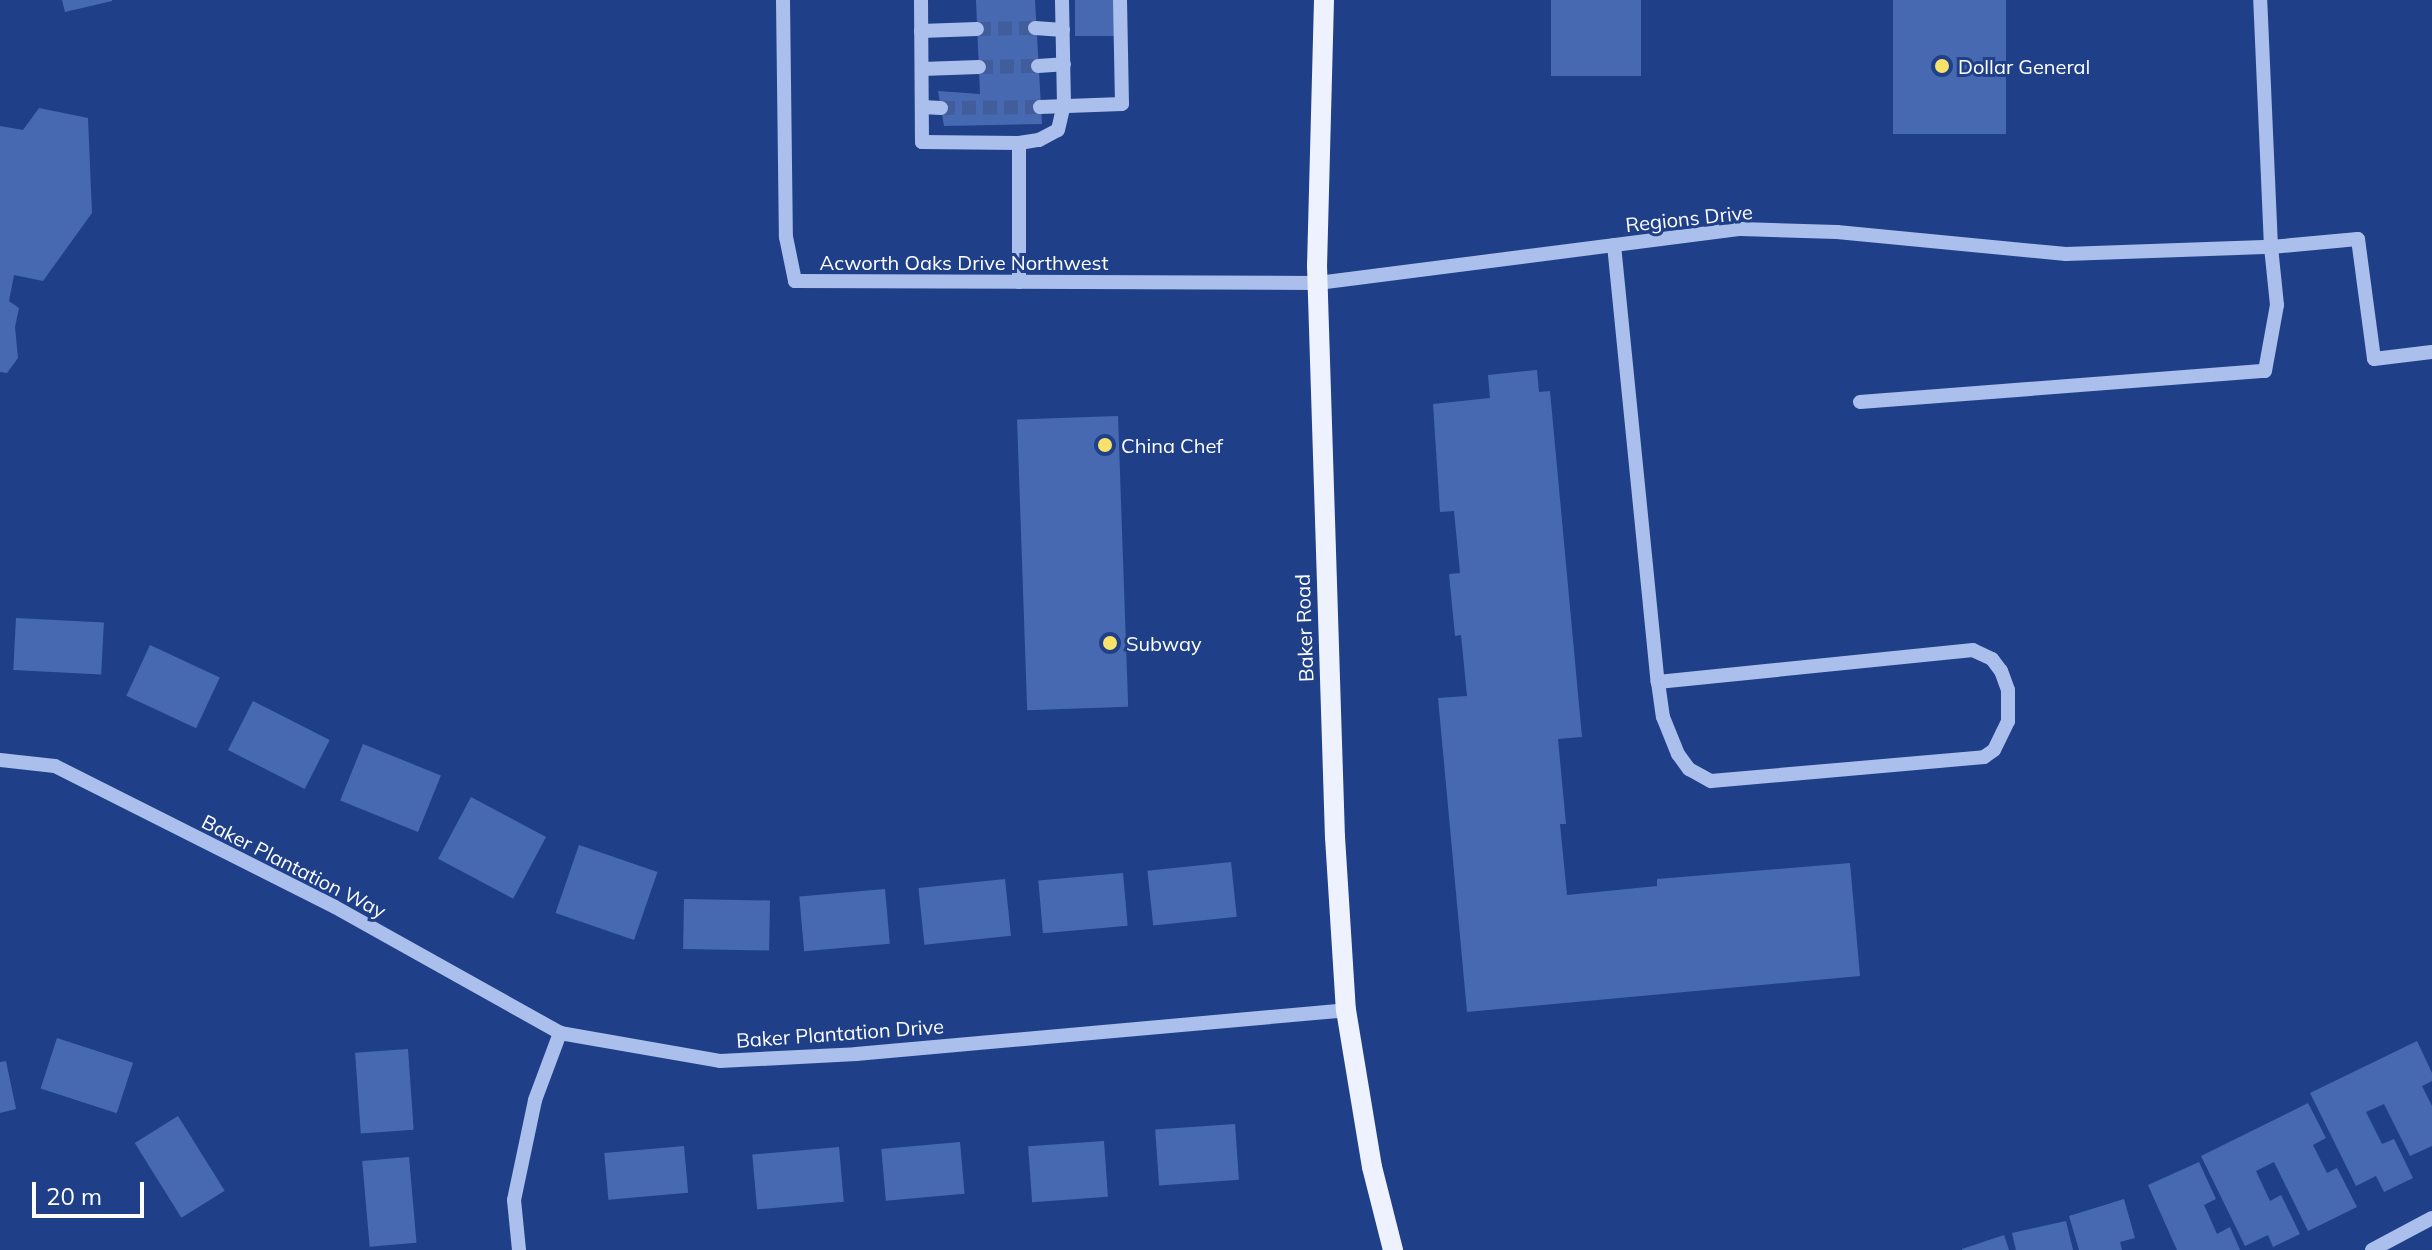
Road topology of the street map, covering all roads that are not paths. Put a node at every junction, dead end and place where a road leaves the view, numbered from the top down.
1 (783, 0) edge
2 (921, 0) edge
3 (1062, 0) edge
4 (1120, 0) edge
5 (1324, 0) edge
6 (2260, 0) edge
7 (1035, 28) tunnel mouth
8 (977, 29) tunnel mouth
9 (1063, 30) junction
10 (921, 31) junction
11 (1064, 64) junction
12 (1038, 66) tunnel mouth
13 (979, 67) tunnel mouth
14 (922, 69) junction
15 (1064, 105) junction
16 (922, 107) junction
17 (1040, 107) tunnel mouth
18 (941, 108) tunnel mouth
19 (1019, 143) junction
20 (1614, 245) junction
21 (2271, 247) junction
22 (1019, 282) junction
23 (1318, 283) junction
24 (2432, 352) edge
25 (1860, 402) dead end
26 (1658, 682) junction
27 (0, 760) edge
28 (1346, 1010) junction
29 (560, 1033) junction
30 (2432, 1218) edge
31 (519, 1250) edge
32 (1393, 1250) edge
33 (2372, 1250) edge

1 - 22 street, Acworth Oaks Drive Northwest
2 - 10 street
3 - 9 street
4 - 15 street
5 - 23 main road, Baker Road
6 - 21 street
7 - 9 street
8 - 10 street
9 - 11 street
10 - 14 street
11 - 12 street
11 - 15 street
13 - 14 street
14 - 16 street
15 - 17 street
15 - 19 street
16 - 18 street
16 - 19 street
19 - 22 street
20 - 21 street, Regions Drive
20 - 23 street, Regions Drive
20 - 26 street
21 - 24 street, Regions Drive
21 - 25 street
22 - 23 street, Acworth Oaks Drive Northwest
23 - 28 main road, Baker Road
26 - 26 street
27 - 29 street, Baker Plantation Way
28 - 29 street, Baker Plantation Drive
28 - 32 main road, Baker Road
29 - 31 street
30 - 33 street

